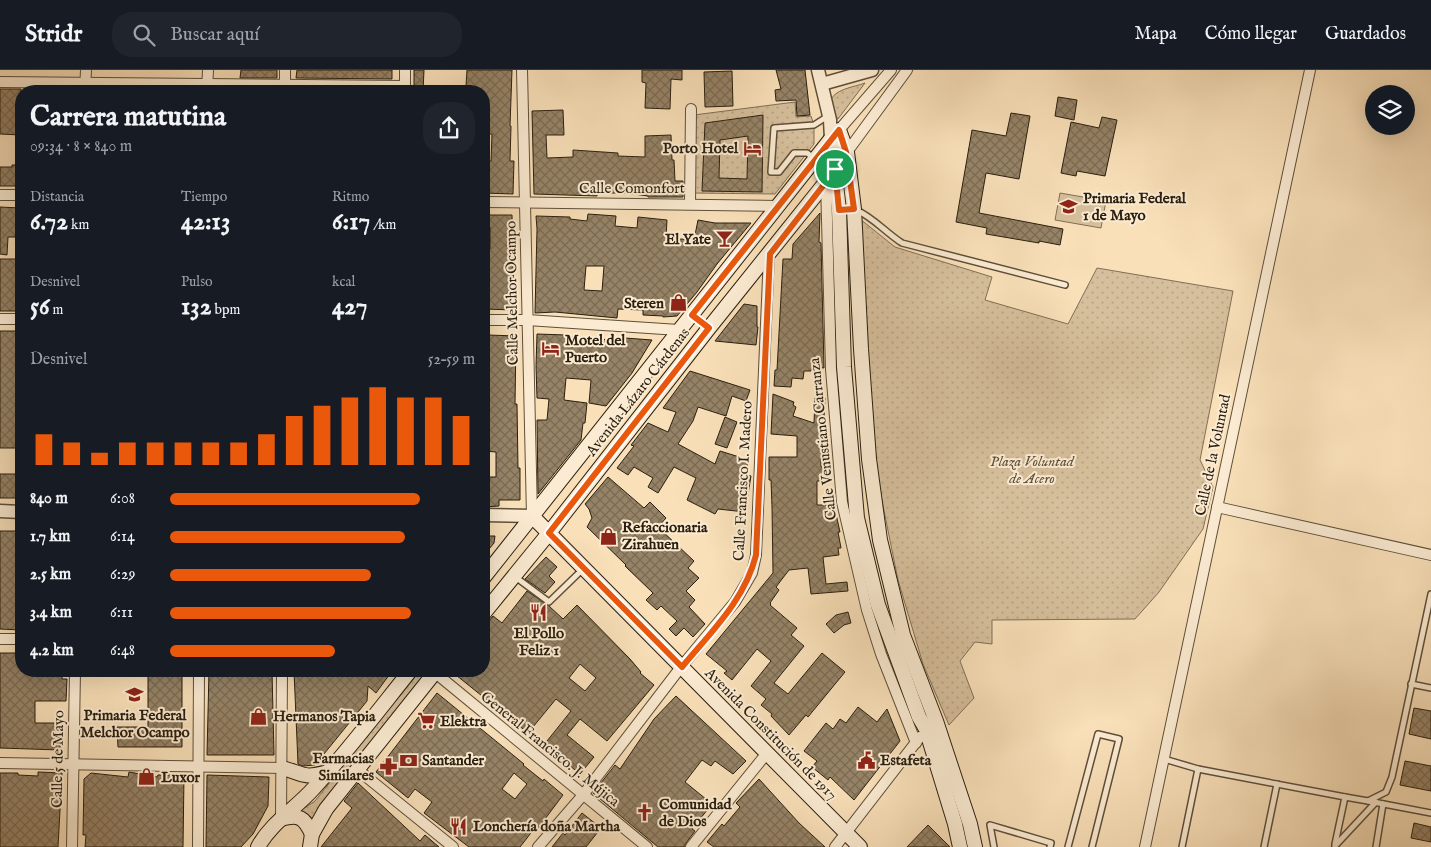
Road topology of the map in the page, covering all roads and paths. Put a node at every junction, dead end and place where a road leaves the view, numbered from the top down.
1 (86, 70) edge
2 (208, 70) edge
3 (285, 70) edge
4 (405, 70) edge
5 (522, 70) edge
6 (818, 70) edge
7 (872, 70) edge
8 (892, 70) edge
9 (907, 70) edge
10 (1310, 70) edge
11 (0, 82) edge
12 (822, 84) junction
13 (51, 85) edge
14 (85, 85) edge
15 (208, 85) edge
16 (285, 85) edge
17 (405, 85) edge
18 (691, 109) dead end
19 (832, 126) junction
20 (846, 152) junction
21 (817, 160) junction
22 (835, 169) junction
23 (826, 182) junction
24 (0, 195) edge
25 (15, 196) edge
26 (490, 202) edge
27 (525, 203) junction
28 (690, 204) junction
29 (780, 206) junction
30 (854, 209) junction
31 (839, 210) junction
32 (770, 254) junction
33 (1064, 286) dead end
34 (692, 315) junction
35 (0, 319) edge
36 (15, 320) edge
37 (490, 320) edge
38 (528, 320) junction
39 (709, 328) junction
40 (679, 330) junction
41 (1217, 507) junction
42 (0, 511) edge
43 (15, 512) edge
44 (490, 515) edge
45 (532, 516) junction
46 (549, 533) junction
47 (1431, 554) edge
48 (584, 568) junction
49 (490, 569) edge
50 (514, 576) junction
51 (1431, 594) edge
52 (490, 606) edge
53 (0, 639) edge
54 (15, 639) edge
55 (682, 667) junction
56 (75, 677) edge
57 (199, 677) edge
58 (282, 677) edge
59 (405, 677) edge
60 (430, 677) edge
61 (440, 677) edge
62 (1411, 684) junction
63 (1431, 688) edge
64 (931, 724) junction
65 (916, 743) junction
66 (767, 753) junction
67 (1164, 759) junction
68 (0, 763) edge
69 (73, 764) junction
70 (199, 766) junction
71 (282, 768) junction
72 (1198, 769) junction
73 (358, 770) junction
74 (329, 772) junction
75 (1277, 784) junction
76 (583, 795) junction
77 (1345, 797) junction
78 (1368, 801) junction
79 (1376, 802) junction
80 (1383, 804) junction
81 (1431, 813) edge
82 (281, 819) junction
83 (846, 833) junction
84 (311, 840) edge
85 (72, 847) edge
86 (198, 847) edge
87 (258, 847) edge
88 (453, 847) edge
89 (538, 847) edge
90 (647, 847) edge
91 (690, 847) edge
92 (835, 847) edge
93 (860, 847) edge
94 (960, 847) edge
95 (975, 847) edge
96 (994, 847) edge
97 (1050, 847) edge
98 (1068, 847) edge
99 (1092, 847) edge
100 (1145, 847) edge
101 (1182, 847) edge
102 (1264, 847) edge
103 (1335, 847) edge
104 (1376, 847) edge

1 - 14 street
2 - 15 street
3 - 16 street
4 - 17 street
5 - 27 street, Calle Melchor Ocampo
6 - 12 street
7 - 12 street
8 - 19 street, Avenida Lázaro Cárdenas
9 - 20 street, Avenida Lázaro Cárdenas
10 - 41 street, Calle de la Voluntad
11 - 13 street
12 - 19 street
18 - 28 street
19 - 20 main road
19 - 21 main road, Avenida Lázaro Cárdenas
19 - 21 lane
19 - 22 main road
20 - 22 main road, Avenida Lázaro Cárdenas
20 - 30 main road
21 - 29 main road, Avenida Lázaro Cárdenas
22 - 23 main road, Avenida Lázaro Cárdenas
22 - 31 main road
23 - 32 main road, Avenida Lázaro Cárdenas
23 - 65 street, Calle Venustiano Carranza
24 - 25 street
26 - 27 street, Calle Comonfort
27 - 28 street, Calle Comonfort
27 - 38 street, Calle Melchor Ocampo
28 - 29 street, Calle Comonfort
29 - 34 main road, Avenida Lázaro Cárdenas
30 - 31 lane
30 - 33 lane
30 - 64 main road
31 - 64 main road
32 - 39 main road, Avenida Lázaro Cárdenas
32 - 55 street, Calle Francisco I. Madero
34 - 39 main road
34 - 40 main road, Avenida Lázaro Cárdenas
35 - 36 street
37 - 38 street
38 - 40 street
38 - 45 street, Calle Melchor Ocampo
39 - 46 main road, Avenida Lázaro Cárdenas
40 - 45 main road, Avenida Lázaro Cárdenas
41 - 47 street
41 - 67 street, Calle de la Voluntad
42 - 43 street
44 - 45 street
45 - 46 main road, Avenida Constitución de 1917
45 - 49 main road, Avenida Lázaro Cárdenas
46 - 48 main road, Avenida Constitución de 1917
46 - 50 main road, Avenida Lázaro Cárdenas
48 - 50 lane
48 - 55 main road, Avenida Constitución de 1917
50 - 52 main road, Avenida Lázaro Cárdenas
51 - 62 lane
53 - 54 street
55 - 66 main road, Avenida Constitución de 1917
55 - 76 street, Calle Francisco I. Madero
56 - 69 street, Calle 5 de Mayo
57 - 70 street
58 - 71 street
59 - 74 main road
60 - 73 main road
61 - 76 street, General Francisco. J. Mújica
62 - 63 lane
62 - 78 lane
64 - 65 street
64 - 94 main road
64 - 95 main road
65 - 83 street
66 - 83 main road, Avenida Constitución de 1917
66 - 91 street
67 - 72 lane
67 - 100 street, Calle de la Voluntad
68 - 69 street
69 - 70 street
69 - 85 street, Calle 5 de Mayo
70 - 71 street
70 - 86 street
71 - 74 main road
71 - 82 street
72 - 75 lane
72 - 101 lane
73 - 84 main road
73 - 88 street
74 - 82 main road
75 - 77 lane
75 - 102 lane
76 - 89 street, Calle Francisco I. Madero
76 - 90 street, General Francisco. J. Mújica
77 - 78 lane
77 - 103 lane
78 - 79 lane
79 - 80 lane
79 - 103 lane
80 - 81 lane
80 - 104 lane
82 - 84 main road
82 - 87 main road
83 - 92 street
83 - 93 main road, Avenida Constitución de 1917
96 - 97 lane
98 - 99 lane

